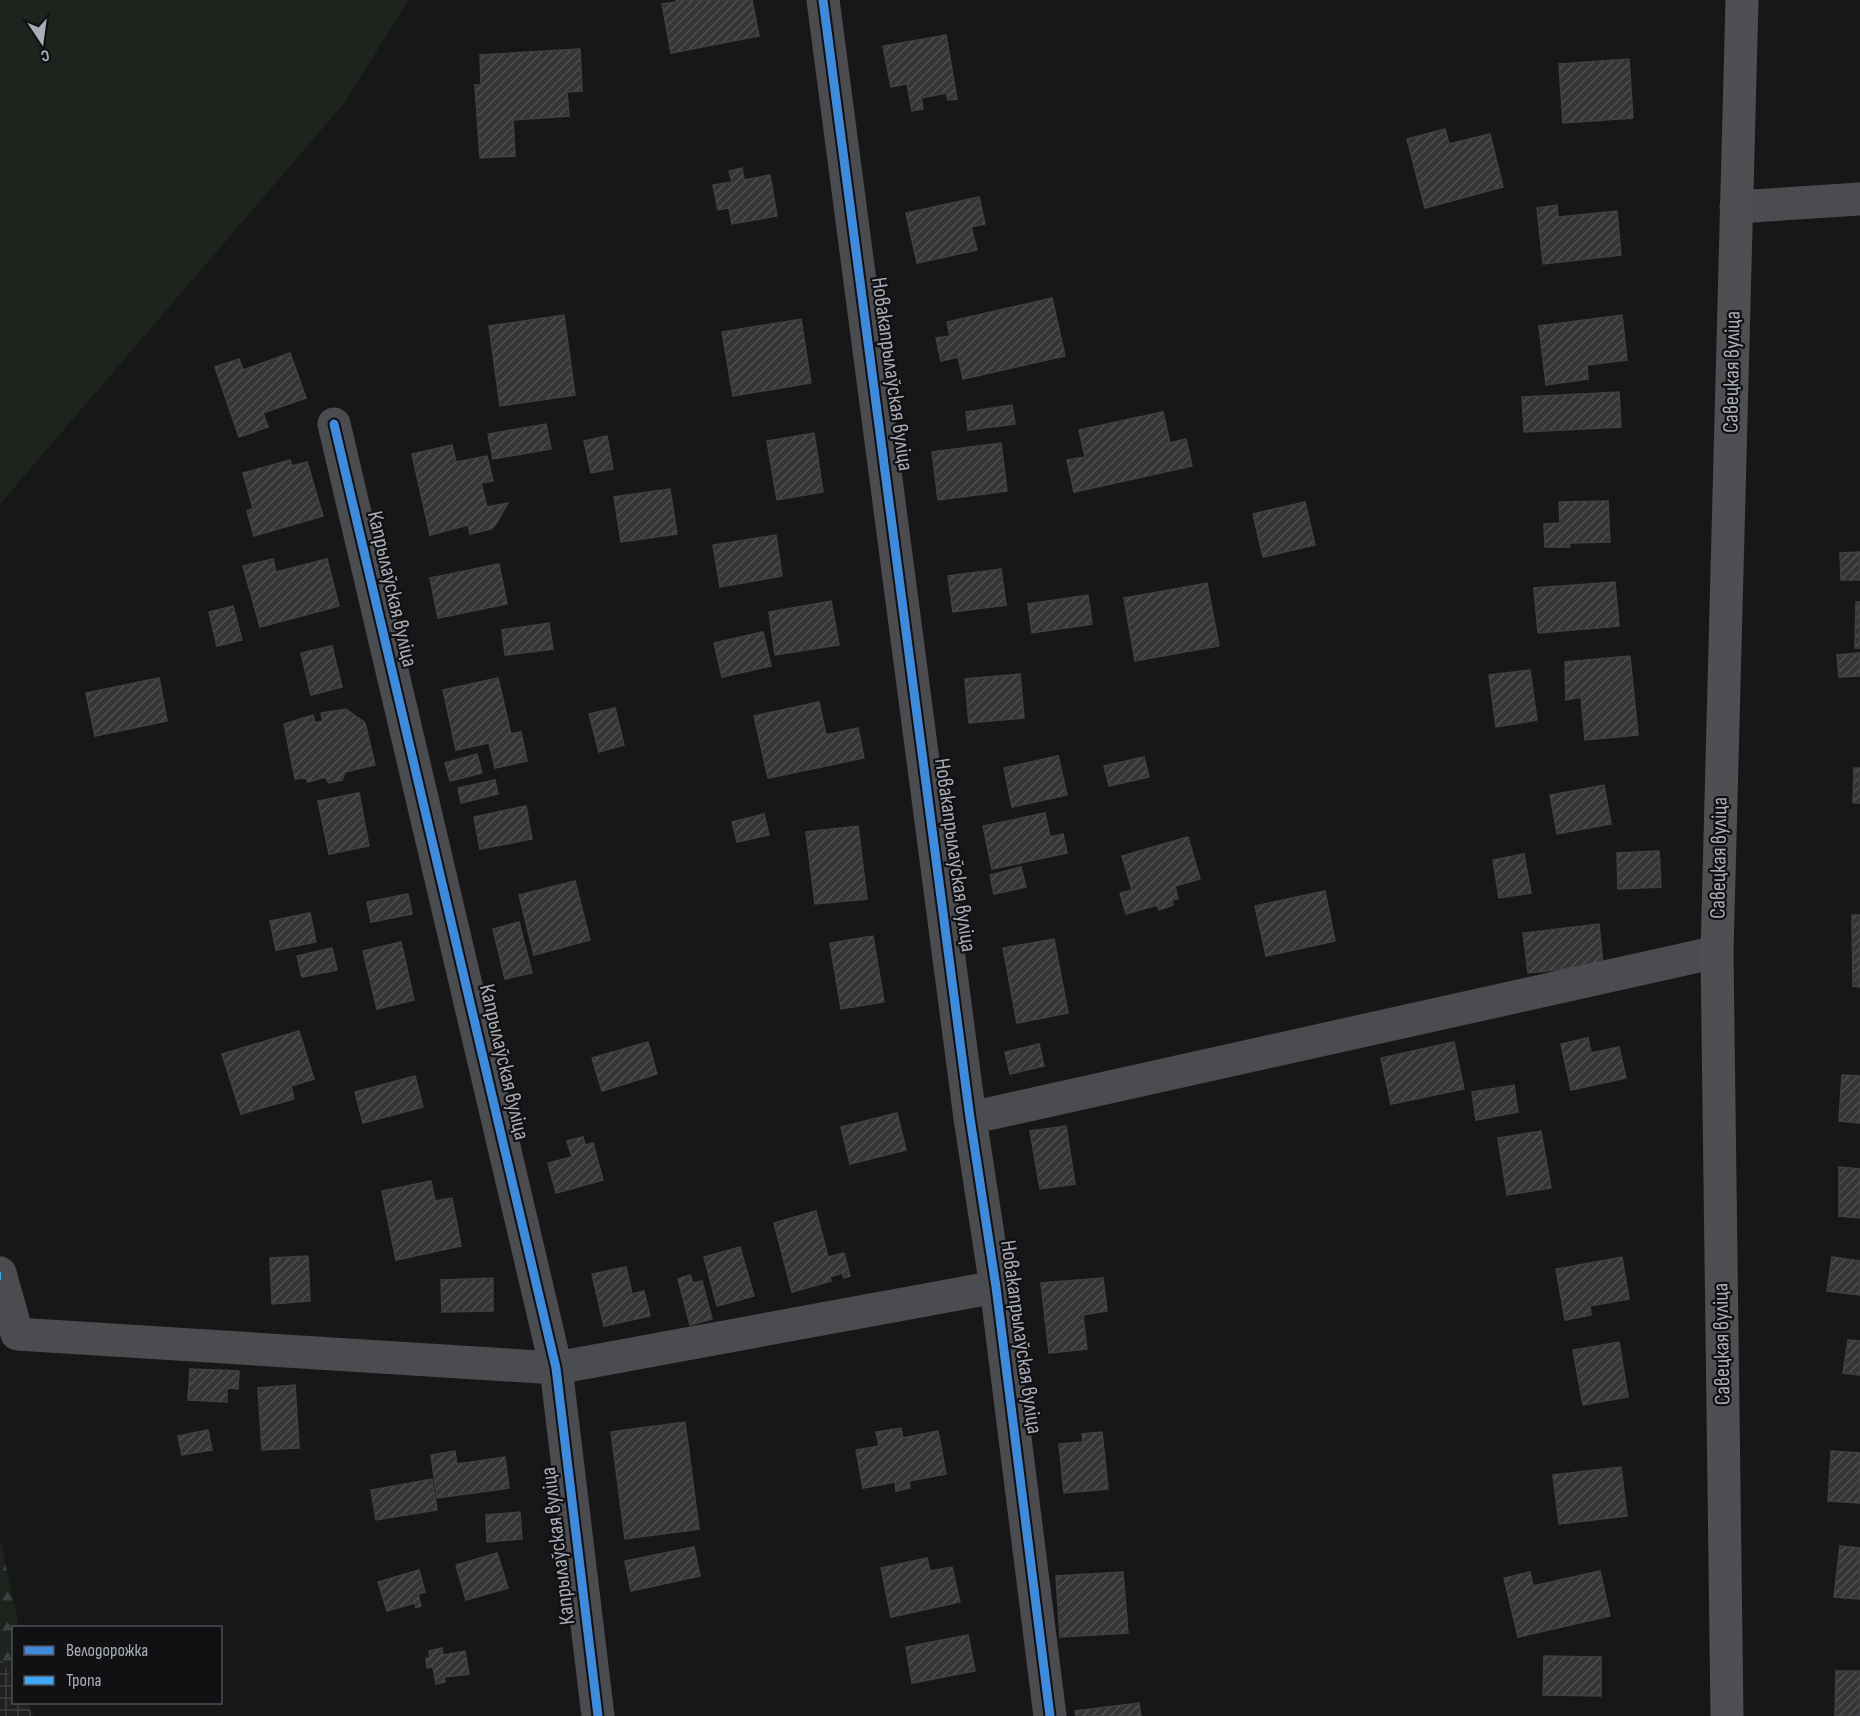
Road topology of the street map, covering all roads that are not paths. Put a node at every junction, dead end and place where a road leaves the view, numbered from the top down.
1 (823, 0) edge
2 (1742, 0) edge
3 (1860, 199) edge
4 (1736, 207) junction
5 (334, 424) dead end
6 (1717, 952) junction
7 (970, 1118) junction
8 (0, 1273) edge
9 (996, 1287) junction
10 (556, 1368) junction
11 (598, 1716) edge
12 (1050, 1716) edge
13 (1727, 1716) edge

1 - 7 street, Новакапрылаўская вуліца
2 - 4 main road, Савецкая вуліца
3 - 4 street
4 - 6 main road, Савецкая вуліца
5 - 10 street, Капрылаўская вуліца
6 - 7 street
6 - 13 main road, Савецкая вуліца
7 - 9 street, Новакапрылаўская вуліца
8 - 10 street
9 - 10 street
9 - 12 street, Новакапрылаўская вуліца
10 - 11 street, Капрылаўская вуліца

